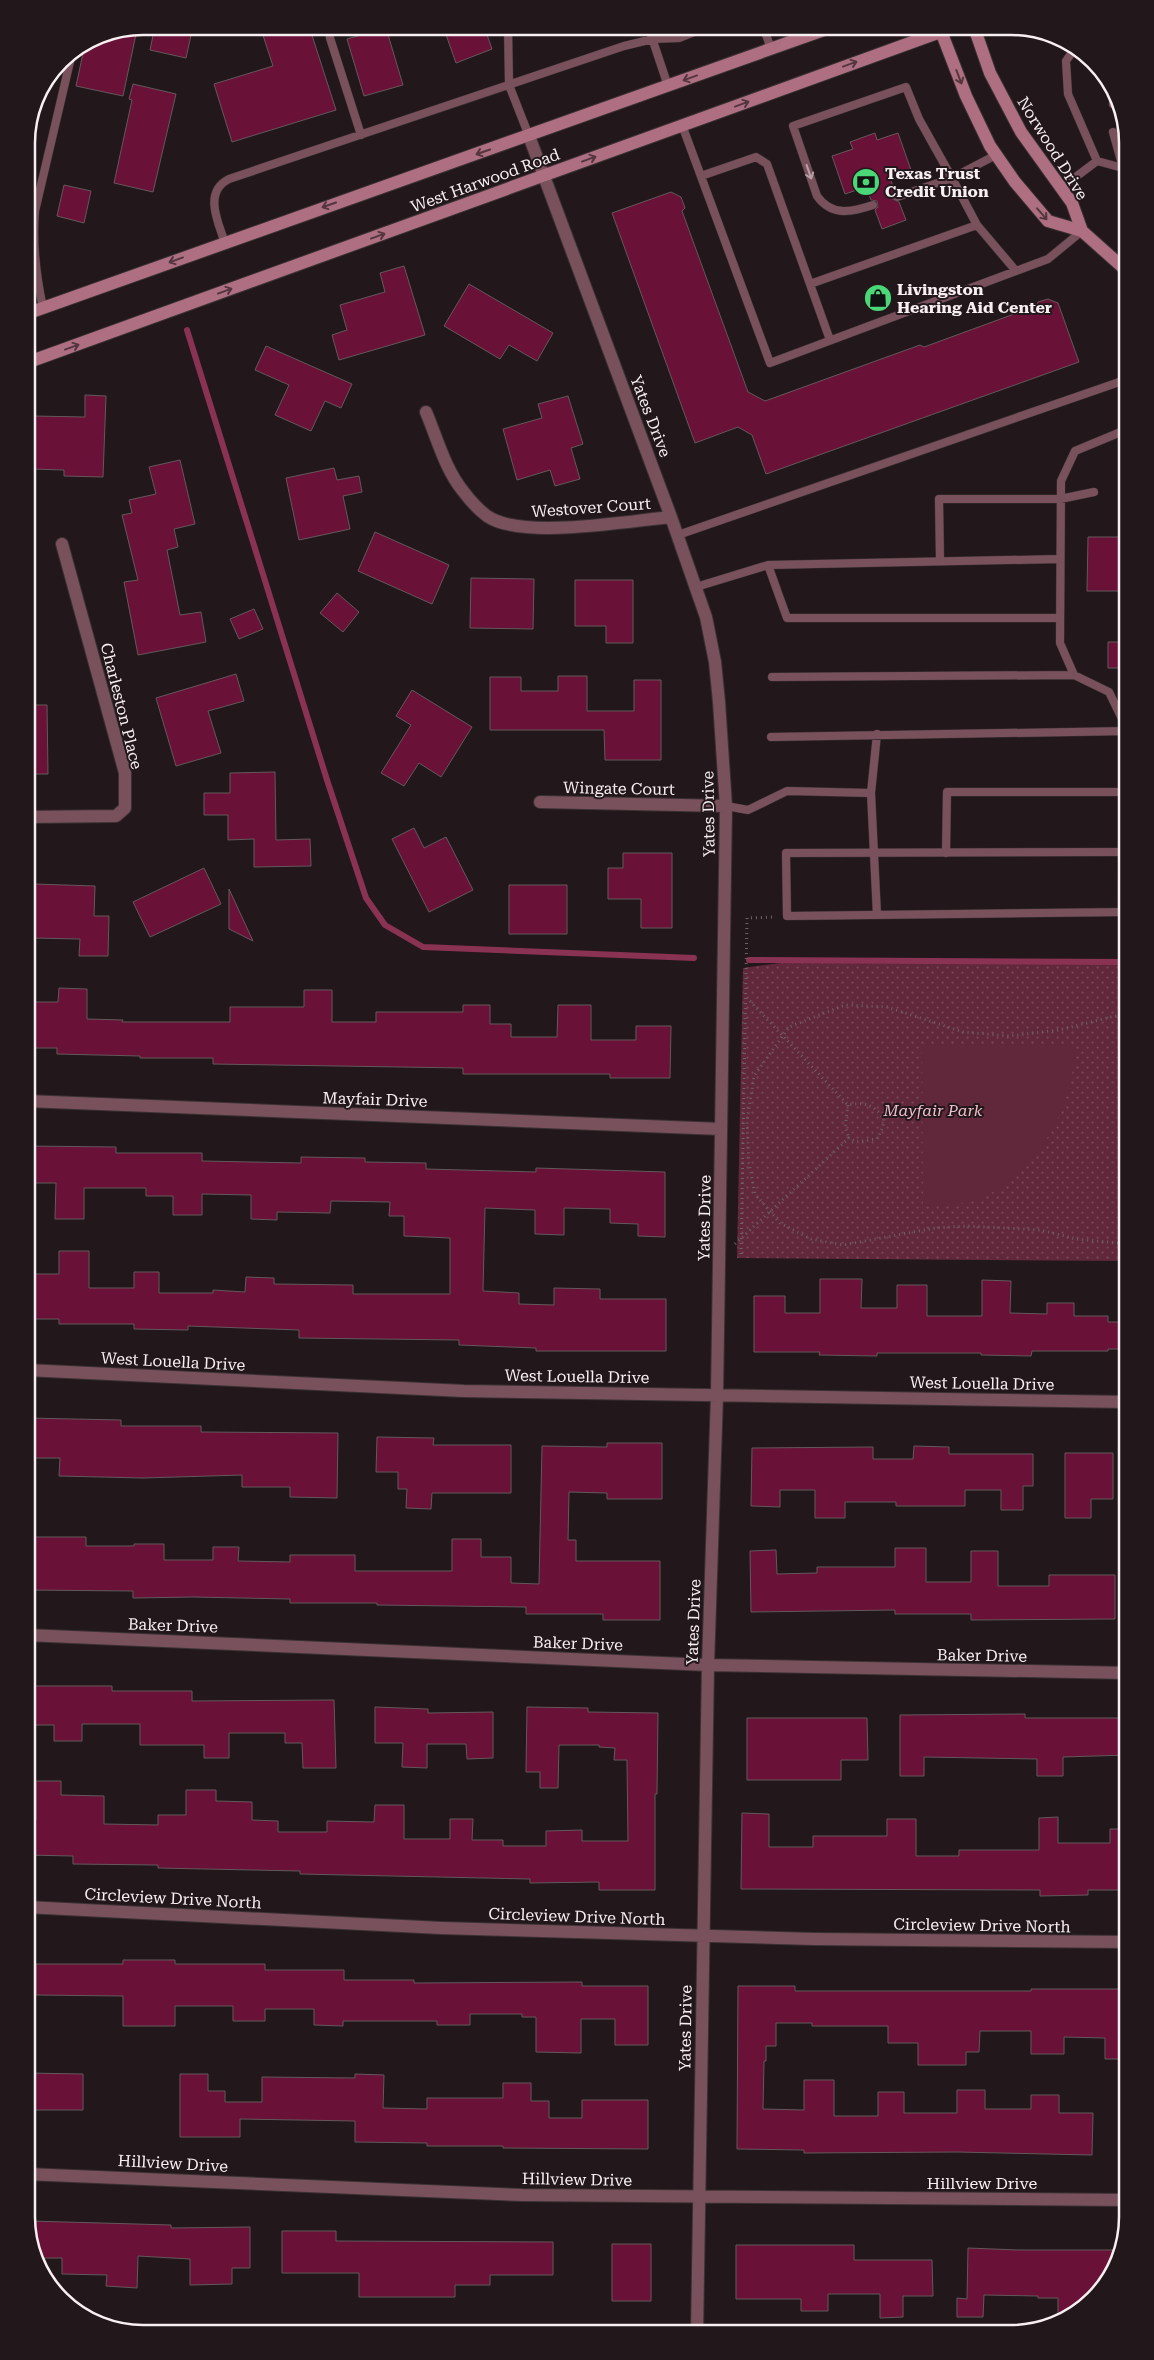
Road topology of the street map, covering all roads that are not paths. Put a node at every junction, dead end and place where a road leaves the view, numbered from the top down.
1 (330, 35) edge
2 (508, 35) edge
3 (651, 35) edge
4 (686, 35) edge
5 (766, 35) edge
6 (810, 35) edge
7 (924, 35) edge
8 (942, 35) edge
9 (977, 35) edge
10 (652, 39) junction
11 (771, 49) junction
12 (1071, 54) edge
13 (69, 65) edge
14 (509, 85) junction
15 (668, 86) junction
16 (682, 125) junction
17 (1114, 132) dead end
18 (361, 135) junction
19 (529, 136) junction
20 (1119, 149) edge
21 (996, 155) junction
22 (1097, 161) junction
23 (1119, 168) edge
24 (544, 176) junction
25 (701, 176) junction
26 (952, 178) junction
27 (1061, 188) junction
28 (35, 196) edge
29 (897, 197) dead end
30 (873, 205) dead end
31 (977, 225) junction
32 (1082, 231) junction
33 (225, 243) junction
34 (1119, 264) edge
35 (35, 271) edge
36 (1016, 272) junction
37 (810, 284) junction
38 (43, 308) junction
39 (35, 311) edge
40 (830, 340) junction
41 (35, 360) edge
42 (1119, 382) edge
43 (426, 412) dead end
44 (1119, 433) edge
45 (1094, 492) dead end
46 (1060, 500) junction
47 (672, 517) junction
48 (678, 535) junction
49 (62, 544) dead end
50 (1060, 559) junction
51 (940, 561) junction
52 (768, 565) junction
53 (696, 587) junction
54 (1060, 618) junction
55 (1074, 675) junction
56 (772, 676) dead end
57 (1119, 712) edge
58 (1119, 731) edge
59 (876, 734) junction
60 (771, 737) dead end
61 (1119, 792) edge
62 (871, 793) junction
63 (540, 802) dead end
64 (726, 806) junction
65 (35, 817) edge
66 (946, 852) junction
67 (1119, 852) edge
68 (874, 853) junction
69 (1119, 912) edge
70 (877, 915) junction
71 (35, 1101) edge
72 (721, 1129) junction
73 (35, 1370) edge
74 (717, 1395) junction
75 (1119, 1402) edge
76 (35, 1635) edge
77 (708, 1665) junction
78 (1119, 1673) edge
79 (35, 1906) edge
80 (703, 1936) junction
81 (1119, 1942) edge
82 (35, 2174) edge
83 (699, 2197) junction
84 (1119, 2200) edge
85 (697, 2325) edge

1 - 18 lane
2 - 14 lane
3 - 10 lane
4 - 10 lane
5 - 11 lane
6 - 11 main road, West Harwood Road
16 -> 7 main road, West Harwood Road
8 -> 21 main road, Norwood Drive
9 - 27 main road, Norwood Drive
10 - 14 lane
10 - 15 lane
11 -> 15 main road, West Harwood Road
12 - 22 lane
13 - 28 lane
14 - 18 lane
14 - 19 lane
15 - 19 main road, West Harwood Road
24 -> 16 main road, West Harwood Road
16 - 25 lane
17 - 20 lane
18 - 33 lane
19 - 24 street, Yates Drive
19 -> 33 main road, West Harwood Road
21 - 26 lane
21 -> 32 main road, Norwood Drive
22 - 23 lane
22 - 27 lane
41 -> 24 main road, West Harwood Road
24 - 47 street, Yates Drive
25 - 37 lane
25 - 40 lane
26 - 29 lane
26 -> 30 lane
26 - 31 lane
27 - 32 main road, Norwood Drive
31 - 36 lane
31 - 37 lane
32 - 34 main road, Norwood Drive
32 - 36 lane
33 -> 38 main road, West Harwood Road
35 - 38 lane
36 - 40 lane
37 - 40 lane
38 - 39 main road, West Harwood Road
42 - 48 lane
43 - 47 street, Westover Court
44 - 46 lane
45 - 46 lane
46 - 50 lane
46 - 51 lane
47 - 48 street, Yates Drive
48 - 53 street, Yates Drive
49 - 65 street, Charleston Place
50 - 51 lane
50 - 54 lane
51 - 52 lane
52 - 53 lane
52 - 54 lane
53 - 64 street, Yates Drive
54 - 55 lane
55 - 56 lane
55 - 57 lane
58 - 59 lane
59 - 60 lane
59 - 62 lane
61 - 66 lane
62 - 64 lane
62 - 68 lane
63 - 64 street, Wingate Court
64 - 72 street, Yates Drive
66 - 67 lane
66 - 68 lane
68 - 70 lane
68 - 70 lane
69 - 70 lane
71 - 72 street, Mayfair Drive
72 - 74 street, Yates Drive
73 - 74 street, West Louella Drive
74 - 75 street, West Louella Drive
74 - 77 street, Yates Drive
76 - 77 street, Baker Drive
77 - 78 street, Baker Drive
77 - 80 street, Yates Drive
79 - 80 street, Circleview Drive North
80 - 81 street, Circleview Drive North
80 - 83 street, Yates Drive
82 - 83 street, Hillview Drive
83 - 84 street, Hillview Drive
83 - 85 street, Yates Drive

